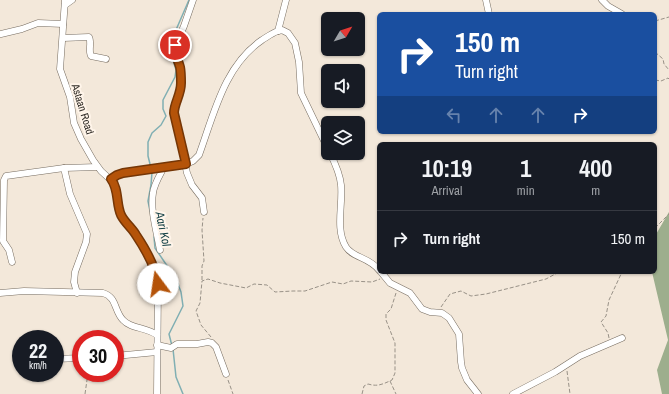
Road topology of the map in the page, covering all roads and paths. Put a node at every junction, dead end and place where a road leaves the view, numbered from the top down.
1 (72, 0) edge
2 (193, 0) edge
3 (286, 0) edge
4 (486, 0) edge
5 (602, 0) edge
6 (65, 2) edge
7 (489, 12) edge
8 (618, 12) edge
9 (669, 17) edge
10 (657, 20) edge
11 (63, 24) junction
12 (278, 31) junction
13 (1, 34) edge
14 (62, 38) junction
15 (657, 54) edge
16 (106, 59) dead end
17 (669, 70) edge
18 (669, 79) edge
19 (657, 80) edge
20 (321, 134) edge
21 (334, 160) edge
22 (186, 164) junction
23 (97, 167) junction
24 (164, 167) junction
25 (64, 168) junction
26 (111, 179) junction
27 (204, 212) joint
28 (669, 214) edge
29 (657, 226) edge
30 (160, 250) dead end
31 (12, 262) dead end
32 (377, 268) edge
33 (382, 274) edge
34 (555, 274) edge
35 (621, 274) edge
36 (385, 278) junction
37 (202, 281) junction
38 (392, 285) junction
39 (0, 293) edge
40 (77, 293) junction
41 (438, 312) junction
42 (157, 335) junction
43 (622, 338) dead end
44 (610, 342) junction
45 (215, 345) junction
46 (157, 348) junction
47 (124, 354) edge
48 (567, 364) junction
49 (226, 374) joint
50 (390, 381) junction
51 (87, 382) edge
52 (85, 394) edge
53 (157, 394) edge
54 (233, 394) edge
55 (362, 394) edge
56 (396, 394) edge
57 (478, 394) edge
58 (513, 394) edge
59 (570, 394) edge

1 - 6 street
2 - 22 street
3 - 12 street
4 - 7 street
5 - 8 street
6 - 11 street, Astaan Road
9 - 10 path
11 - 13 street
11 - 14 street, Astaan Road
12 - 20 street
12 - 22 street
14 - 16 street
14 - 23 street, Astaan Road
15 - 17 path
18 - 19 path
21 - 32 street
22 - 24 street
22 - 27 street
23 - 25 street
23 - 26 street, Astaan Road
24 - 26 street
24 - 30 street
25 - 31 street
25 - 40 street
26 - 42 street
27 - 37 path
28 - 29 path
33 - 36 street
34 - 41 path
35 - 44 path
36 - 37 path
36 - 38 street
37 - 45 path
38 - 41 street
38 - 50 path
39 - 40 street
40 - 42 street
41 - 57 street
42 - 46 street
43 - 44 street
44 - 48 street
45 - 46 street
45 - 49 street
46 - 47 street
46 - 53 street
48 - 58 street
48 - 59 path
49 - 54 path
50 - 55 path
50 - 56 path
51 - 52 path

